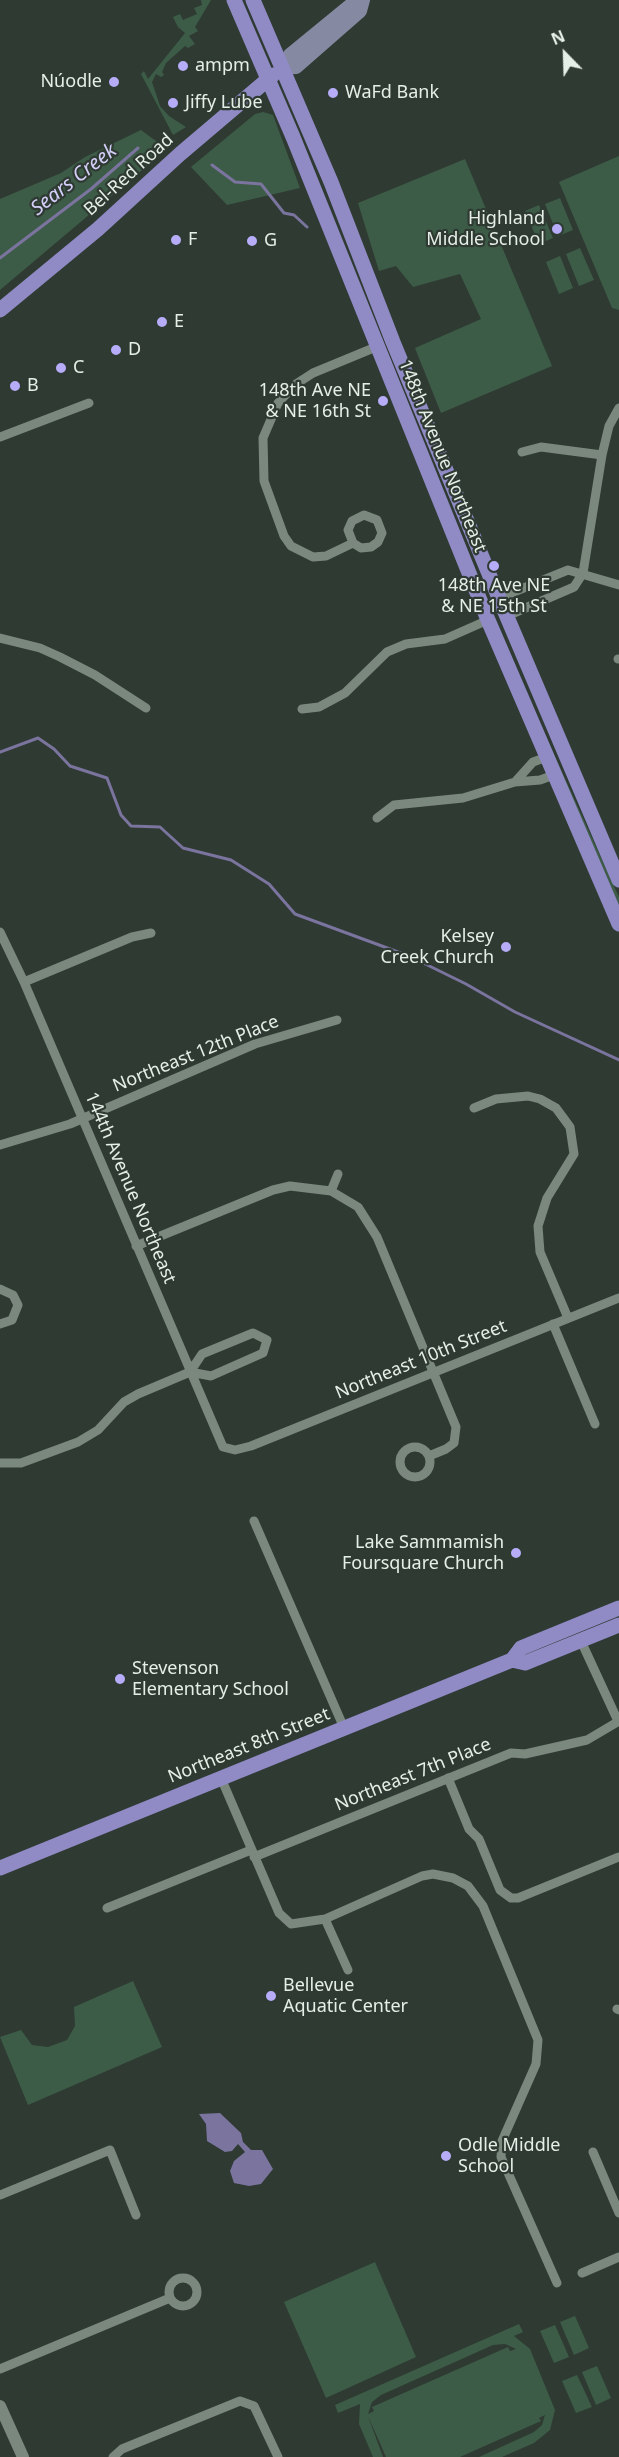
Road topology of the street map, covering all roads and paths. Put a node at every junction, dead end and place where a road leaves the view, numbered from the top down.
1 (234, 0) edge
2 (253, 0) edge
3 (357, 0) edge
4 (363, 0) edge
5 (282, 68) junction
6 (267, 80) junction
7 (0, 310) edge
8 (369, 329) junction
9 (376, 347) junction
10 (399, 357) junction
11 (89, 403) dead end
12 (619, 408) edge
13 (0, 437) edge
14 (522, 452) dead end
15 (602, 455) junction
16 (353, 543) dead end
17 (583, 573) junction
18 (619, 585) edge
19 (499, 598) junction
20 (507, 616) junction
21 (488, 620) junction
22 (0, 638) edge
23 (147, 708) dead end
24 (302, 709) dead end
25 (530, 717) junction
26 (564, 752) junction
27 (546, 757) junction
28 (554, 775) junction
29 (515, 782) junction
30 (377, 818) dead end
31 (619, 880) edge
32 (618, 921) edge
33 (0, 932) edge
34 (151, 933) dead end
35 (24, 982) junction
36 (337, 1020) dead end
37 (474, 1108) dead end
38 (82, 1119) junction
39 (0, 1145) edge
40 (338, 1174) dead end
41 (331, 1191) junction
42 (136, 1246) junction
43 (0, 1289) edge
44 (619, 1298) edge
45 (568, 1318) junction
46 (0, 1324) edge
47 (553, 1324) junction
48 (433, 1371) junction
49 (190, 1372) junction
50 (595, 1424) dead end
51 (235, 1450) joint
52 (429, 1456) dead end
53 (0, 1462) edge
54 (254, 1521) dead end
55 (619, 1608) edge
56 (619, 1625) edge
57 (581, 1641) junction
58 (512, 1660) junction
59 (618, 1721) edge
60 (344, 1728) junction
61 (221, 1778) junction
62 (448, 1779) junction
63 (252, 1853) junction
64 (619, 1857) edge
65 (0, 1868) edge
66 (107, 1908) dead end
67 (325, 1919) junction
68 (348, 1970) dead end
69 (593, 2152) dead end
70 (0, 2195) edge
71 (619, 2213) edge
72 (136, 2215) dead end
73 (619, 2257) edge
74 (582, 2273) dead end
75 (557, 2283) dead end
76 (170, 2298) dead end
77 (0, 2369) edge
78 (0, 2406) edge
79 (115, 2455) edge
80 (23, 2457) edge
81 (278, 2457) edge

1 - 6 main road, 148th Avenue Northeast
2 - 5 main road, 148th Avenue Northeast
3 - 5 main road, Bel-Red Road
4 - 5 main road, Bel-Red Road
5 - 6 main road, Bel-Red Road
5 - 10 main road, 148th Avenue Northeast
6 - 7 main road, Bel-Red Road
6 - 8 main road, 148th Avenue Northeast
8 - 9 main road, 148th Avenue Northeast
8 - 10 main road
9 - 16 street
9 - 21 main road, 148th Avenue Northeast
10 - 19 main road, 148th Avenue Northeast
11 - 13 street
12 - 15 street
14 - 15 street
15 - 17 street
17 - 18 street
17 - 19 street
17 - 20 street
19 - 20 main road, 148th Avenue Northeast
20 - 26 main road, 148th Avenue Northeast
21 - 24 street
21 - 25 main road, 148th Avenue Northeast
22 - 23 street
25 - 26 main road
25 - 27 main road, 148th Avenue Northeast
26 - 31 main road, 148th Avenue Northeast
27 - 28 main road, 148th Avenue Northeast
27 - 29 street
28 - 29 street
28 - 32 main road, 148th Avenue Northeast
29 - 30 street
33 - 35 street, 144th Avenue Northeast
34 - 35 street
35 - 38 street, 144th Avenue Northeast
36 - 38 street, Northeast 12th Place
37 - 45 street
38 - 39 street, Northeast 12th Place
38 - 42 street, 144th Avenue Northeast
40 - 41 street
41 - 42 street
41 - 48 street
42 - 49 street, 144th Avenue Northeast
43 - 46 street
44 - 45 street, Northeast 10th Street
45 - 47 street, Northeast 10th Street
47 - 48 street, Northeast 10th Street
47 - 50 street
48 - 51 street, Northeast 10th Street
48 - 52 street
49 - 49 street
49 - 51 street, 144th Avenue Northeast
49 - 53 street
54 - 60 street
55 - 58 main road, Northeast 8th Street
56 - 57 main road, Northeast 8th Street
57 - 58 main road, Northeast 8th Street
57 - 59 street
58 - 60 main road, Northeast 8th Street
59 - 62 street, Northeast 7th Place
60 - 61 main road, Northeast 8th Street
61 - 63 street
61 - 65 main road, Northeast 8th Street
62 - 63 street, Northeast 7th Place
62 - 64 street
63 - 66 street, Northeast 7th Place
63 - 67 street
67 - 68 street
67 - 75 street
69 - 71 street
70 - 72 street
73 - 74 street
76 - 77 street
78 - 80 street
79 - 81 street

